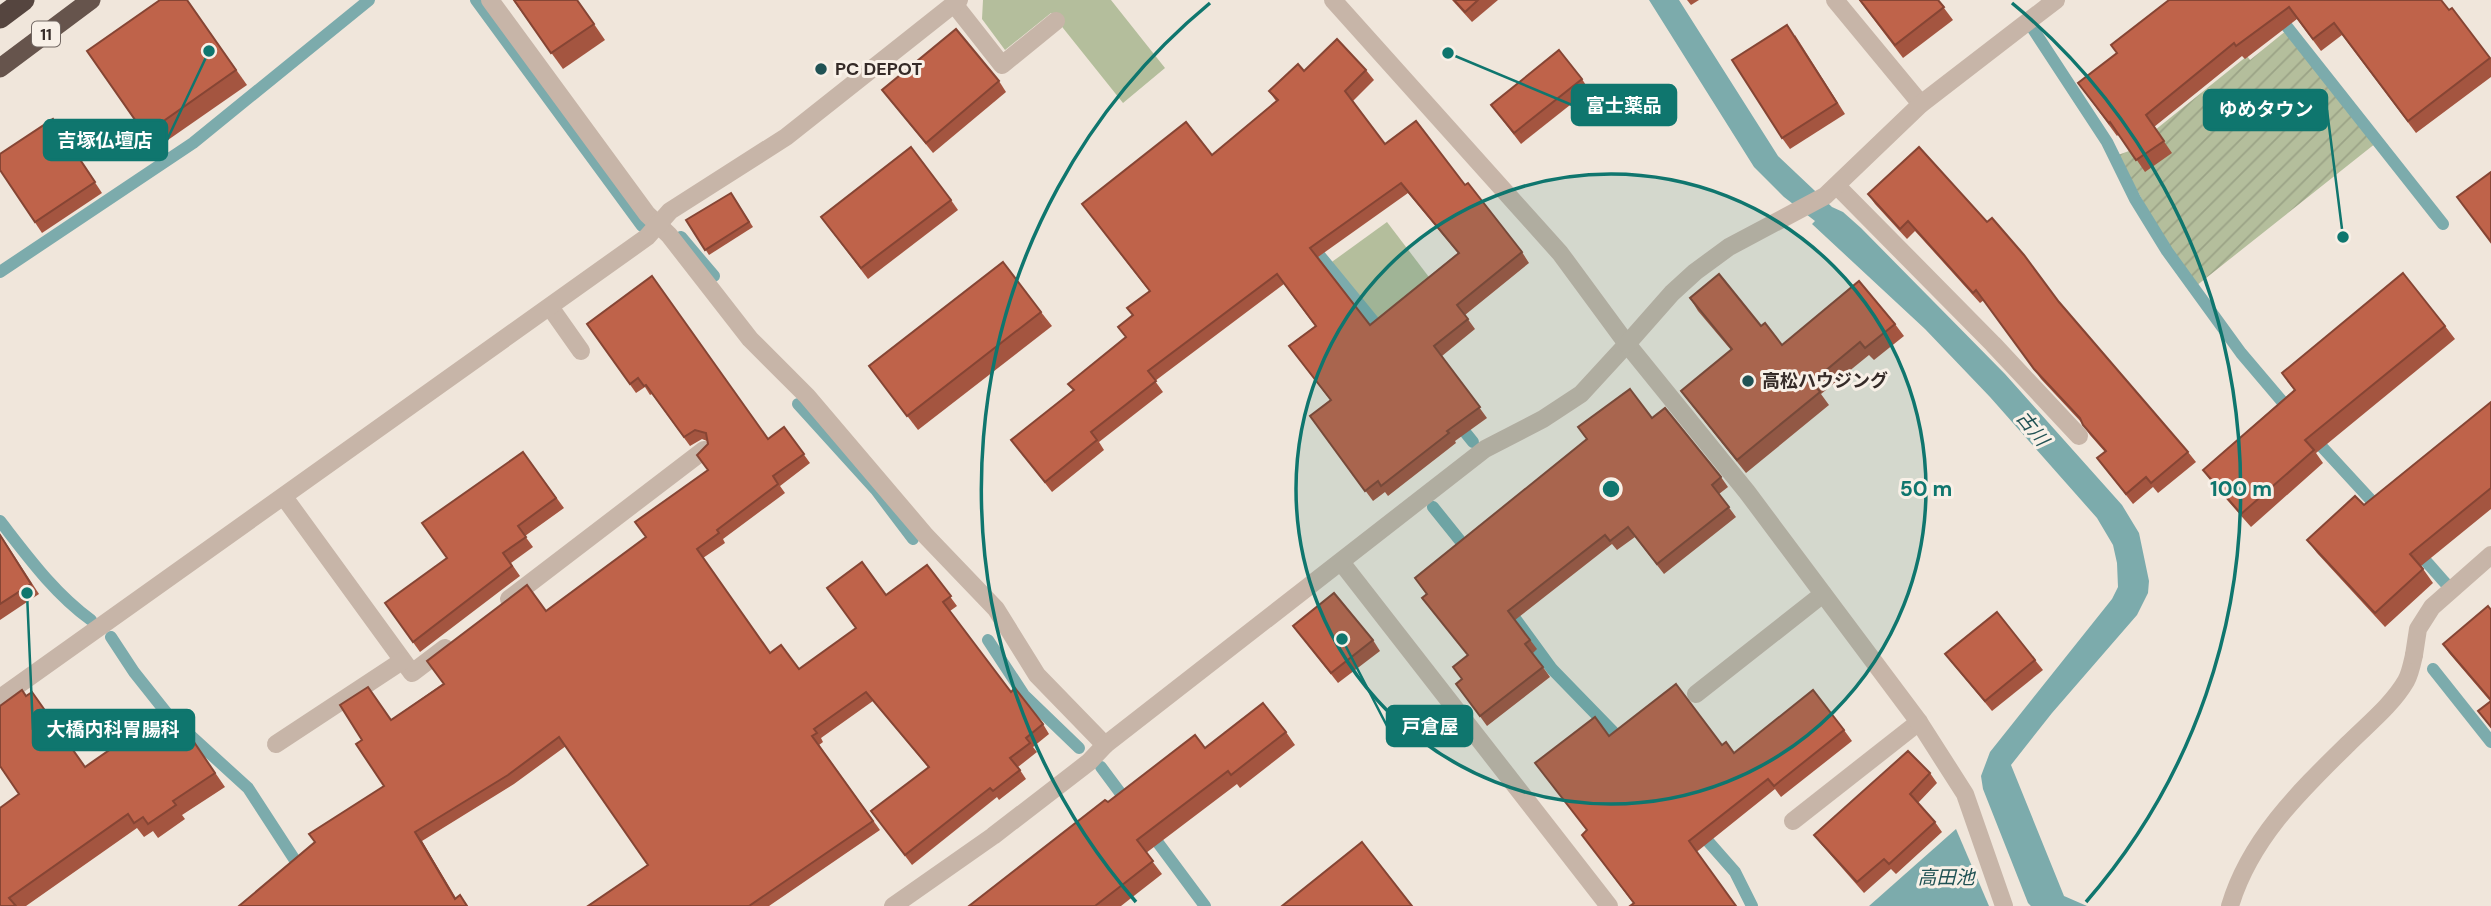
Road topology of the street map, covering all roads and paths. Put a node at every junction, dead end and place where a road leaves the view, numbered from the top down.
1 (24, 0) edge
2 (91, 0) edge
3 (490, 0) edge
4 (1333, 0) edge
5 (1835, 0) edge
6 (2056, 0) edge
7 (956, 2) edge
8 (0, 18) edge
9 (1056, 21) dead end
10 (0, 68) edge
11 (1922, 104) junction
12 (1831, 191) junction
13 (658, 225) junction
14 (550, 307) junction
15 (1627, 344) junction
16 (581, 351) dead end
17 (2079, 436) edge
18 (704, 450) edge
19 (284, 497) junction
20 (2491, 555) edge
21 (1341, 562) junction
22 (1823, 594) junction
23 (499, 607) edge
24 (456, 640) edge
25 (402, 661) junction
26 (1696, 694) dead end
27 (0, 698) edge
28 (1919, 722) junction
29 (276, 744) dead end
30 (1105, 745) junction
31 (1793, 821) dead end
32 (893, 906) edge
33 (1609, 906) edge
34 (2004, 906) edge
35 (2230, 906) edge

1 - 8 highway
2 - 10 highway, 11
3 - 13 street
4 - 15 street
5 - 11 street
6 - 11 street
7 - 9 street
7 - 13 street
11 - 12 street
12 - 15 street
12 - 17 street
13 - 14 street
13 - 30 street
14 - 16 street
14 - 19 street
15 - 21 street
15 - 22 street
18 - 23 street
19 - 25 street
19 - 27 street
20 - 35 street
21 - 30 street
21 - 33 street
22 - 26 street
22 - 28 street
24 - 25 street
25 - 29 street
28 - 31 street
28 - 34 street
30 - 32 street

